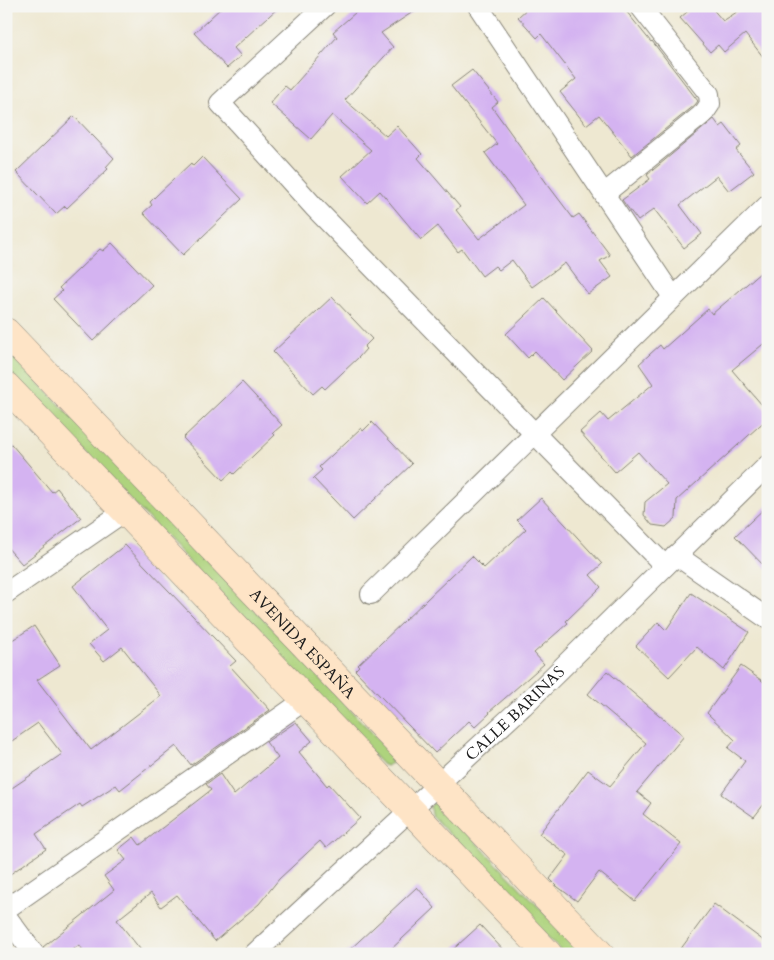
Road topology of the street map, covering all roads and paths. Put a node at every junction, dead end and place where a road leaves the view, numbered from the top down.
1 (325, 6) edge
2 (478, 6) edge
3 (640, 6) edge
4 (604, 194) junction
5 (768, 205) edge
6 (673, 297) junction
7 (6, 332) edge
8 (6, 386) edge
9 (534, 433) junction
10 (768, 465) edge
11 (126, 510) junction
12 (671, 560) junction
13 (6, 593) edge
14 (371, 594) dead end
15 (768, 619) edge
16 (306, 700) junction
17 (438, 784) junction
18 (411, 810) junction
19 (6, 909) edge
20 (6, 916) edge
21 (34, 954) edge
22 (254, 954) edge
23 (548, 954) edge
24 (600, 954) edge

1 - 9 street
2 - 4 street
3 - 4 street
4 - 6 street
5 - 6 street
6 - 9 street
7 - 17 main road, AVENIDA ESPAÑA
8 - 11 main road
9 - 12 street
9 - 14 street
10 - 12 street, CALLE BARINAS
11 - 13 street
11 - 16 main road
12 - 15 street
12 - 17 street, CALLE BARINAS
16 - 18 main road
16 - 19 street
17 - 18 street, CALLE BARINAS
17 - 24 main road, AVENIDA ESPAÑA
18 - 22 street, CALLE BARINAS
18 - 23 main road
20 - 21 street

